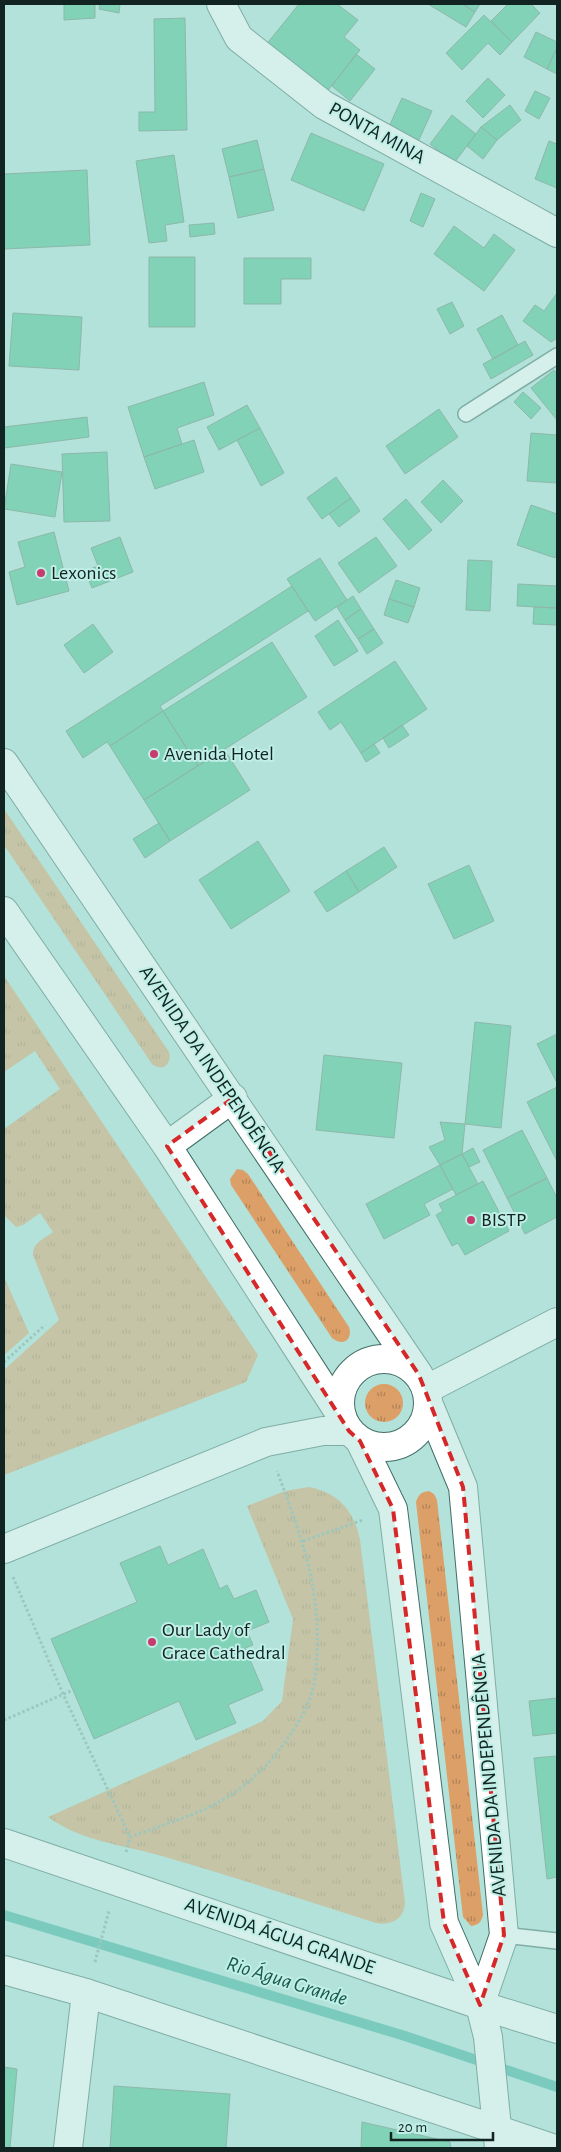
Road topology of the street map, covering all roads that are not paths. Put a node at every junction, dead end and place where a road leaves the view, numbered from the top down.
1 (221, 4) edge
2 (557, 233) edge
3 (557, 356) edge
4 (466, 414) dead end
5 (4, 763) edge
6 (4, 911) edge
7 (233, 1098) junction
8 (167, 1146) junction
9 (557, 1322) edge
10 (425, 1390) junction
11 (350, 1430) junction
12 (7, 1561) edge
13 (4, 1844) edge
14 (504, 1935) junction
15 (557, 1941) edge
16 (4, 1970) edge
17 (86, 1993) junction
18 (480, 2005) junction
19 (557, 2029) edge
20 (498, 2139) edge
21 (68, 2148) edge
22 (552, 2148) edge

1 - 2 street, PONTA MINA
3 - 4 lane
5 - 7 street, AVENIDA DA INDEPENDÊNCIA
6 - 8 street
7 - 8 street
7 - 10 street, AVENIDA DA INDEPENDÊNCIA
8 - 11 street
9 - 10 street
10 - 11 street
10 - 11 street
10 - 14 street, AVENIDA DA INDEPENDÊNCIA
11 - 12 street
11 - 18 street
13 - 18 street, AVENIDA ÁGUA GRANDE
14 - 15 lane
14 - 18 street, AVENIDA DA INDEPENDÊNCIA
16 - 17 street
17 - 20 street
17 - 21 street
18 - 19 street, AVENIDA ÁGUA GRANDE
18 - 20 street
20 - 22 street

